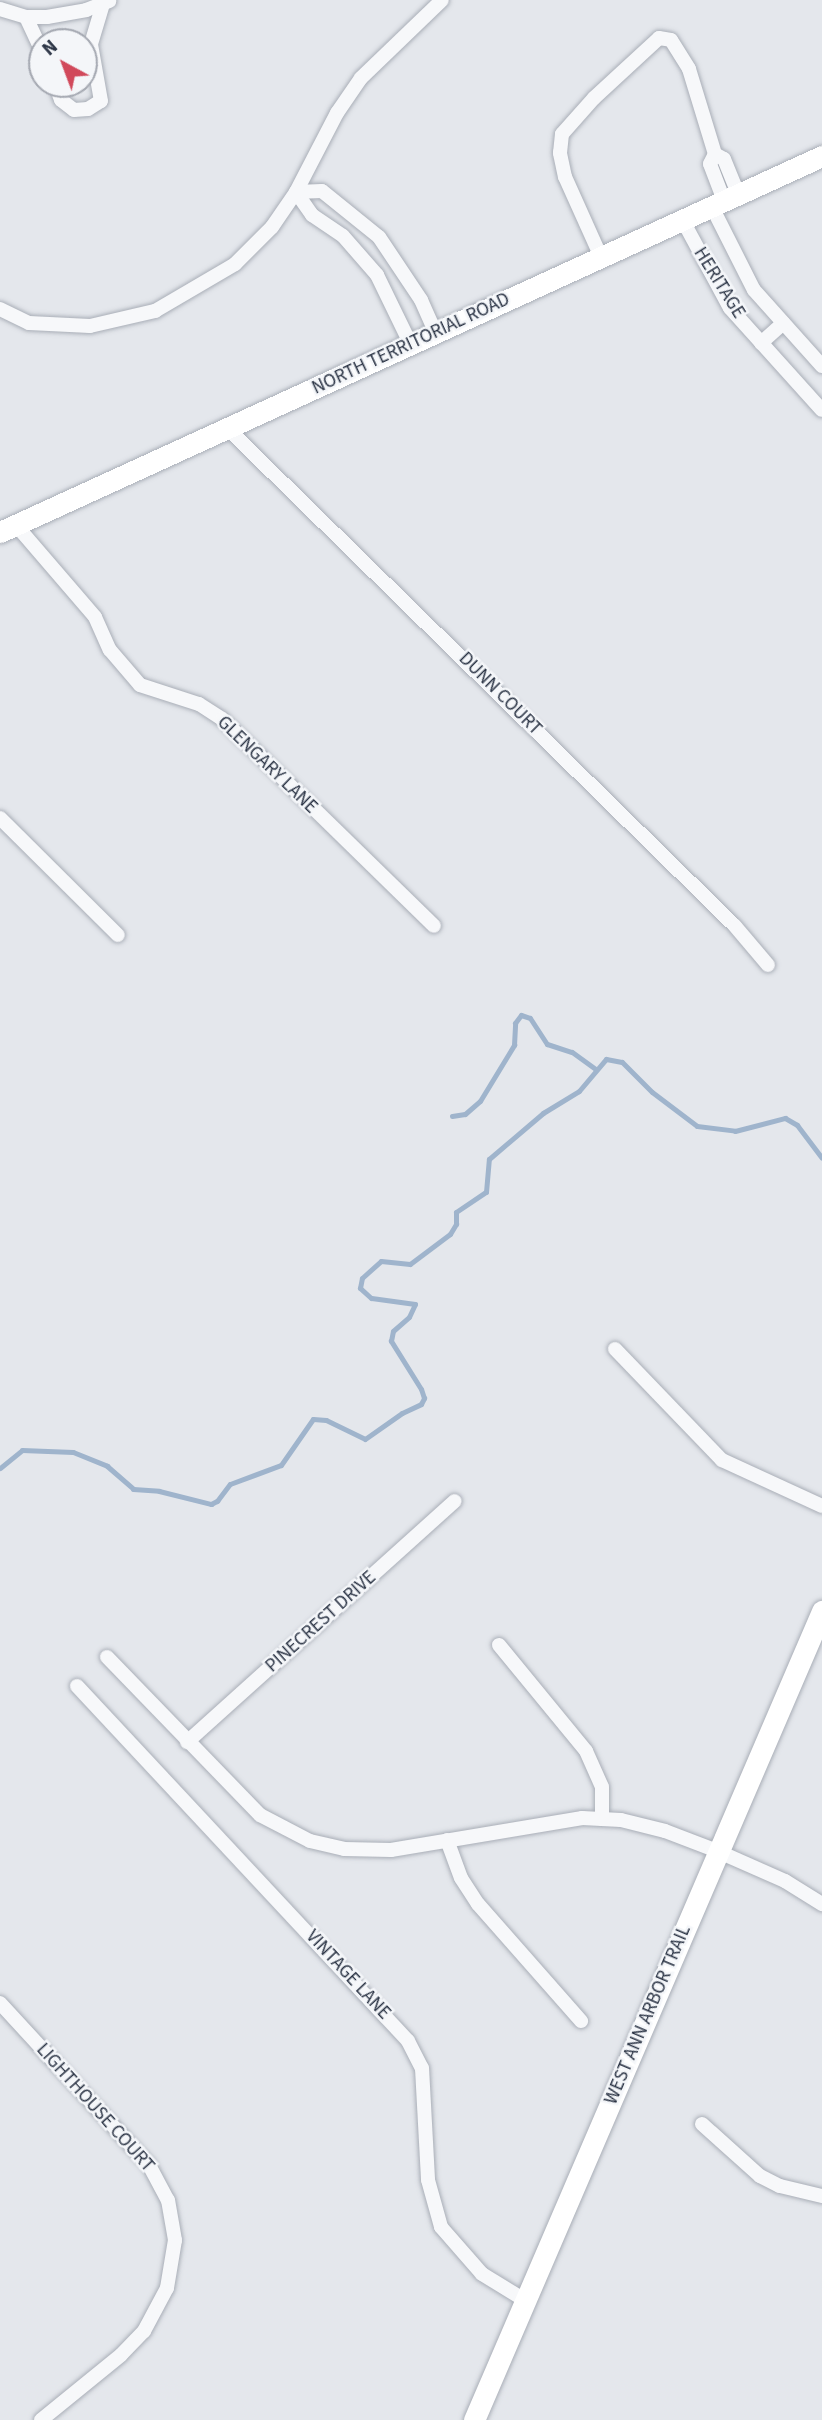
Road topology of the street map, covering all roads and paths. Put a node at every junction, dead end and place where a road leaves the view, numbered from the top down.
1 (442, 0) edge
2 (106, 2) edge
3 (0, 9) edge
4 (26, 17) junction
5 (31, 28) edge
6 (95, 28) edge
7 (98, 87) edge
8 (60, 98) edge
9 (822, 156) edge
10 (296, 192) junction
11 (724, 200) junction
12 (682, 219) junction
13 (601, 257) junction
14 (0, 309) edge
15 (783, 323) junction
16 (435, 332) junction
17 (410, 343) junction
18 (761, 343) junction
19 (822, 366) edge
20 (822, 410) edge
21 (227, 428) junction
22 (8, 529) edge
23 (0, 818) edge
24 (434, 926) dead end
25 (118, 935) dead end
26 (768, 965) dead end
27 (615, 1349) dead end
28 (455, 1501) dead end
29 (822, 1506) edge
30 (822, 1611) edge
31 (499, 1645) dead end
32 (107, 1657) dead end
33 (77, 1686) dead end
34 (187, 1742) junction
35 (602, 1819) junction
36 (447, 1840) junction
37 (717, 1852) junction
38 (822, 1904) edge
39 (0, 2003) edge
40 (581, 2021) dead end
41 (702, 2124) dead end
42 (822, 2196) edge
43 (526, 2301) junction
44 (41, 2420) edge
45 (474, 2420) edge

1 - 10 street
2 - 4 street
2 - 6 street
3 - 4 street
4 - 5 street
7 - 8 street
9 - 11 street, NORTH TERRITORIAL ROAD
10 - 14 street
10 - 16 street
10 - 17 street
11 - 12 street, NORTH TERRITORIAL ROAD
11 - 13 street, HERITAGE
11 - 15 street, HERITAGE
12 - 13 street, NORTH TERRITORIAL ROAD
12 - 18 street, HERITAGE
13 - 16 street, NORTH TERRITORIAL ROAD
15 - 18 street
15 - 19 street, HERITAGE
16 - 17 street, NORTH TERRITORIAL ROAD
17 - 21 street, NORTH TERRITORIAL ROAD
18 - 20 street, HERITAGE
21 - 22 street, NORTH TERRITORIAL ROAD
21 - 26 street, DUNN COURT
22 - 24 street, GLENGARY LANE
23 - 25 street
27 - 29 street
28 - 34 street, PINECREST DRIVE
30 - 37 street, WEST ANN ARBOR TRAIL
31 - 35 street
32 - 34 street
33 - 43 street, VINTAGE LANE
34 - 36 street
35 - 36 street
35 - 37 street
36 - 40 street
37 - 38 street
37 - 43 street, WEST ANN ARBOR TRAIL
39 - 44 street, LIGHTHOUSE COURT
41 - 42 street
43 - 45 street, WEST ANN ARBOR TRAIL

